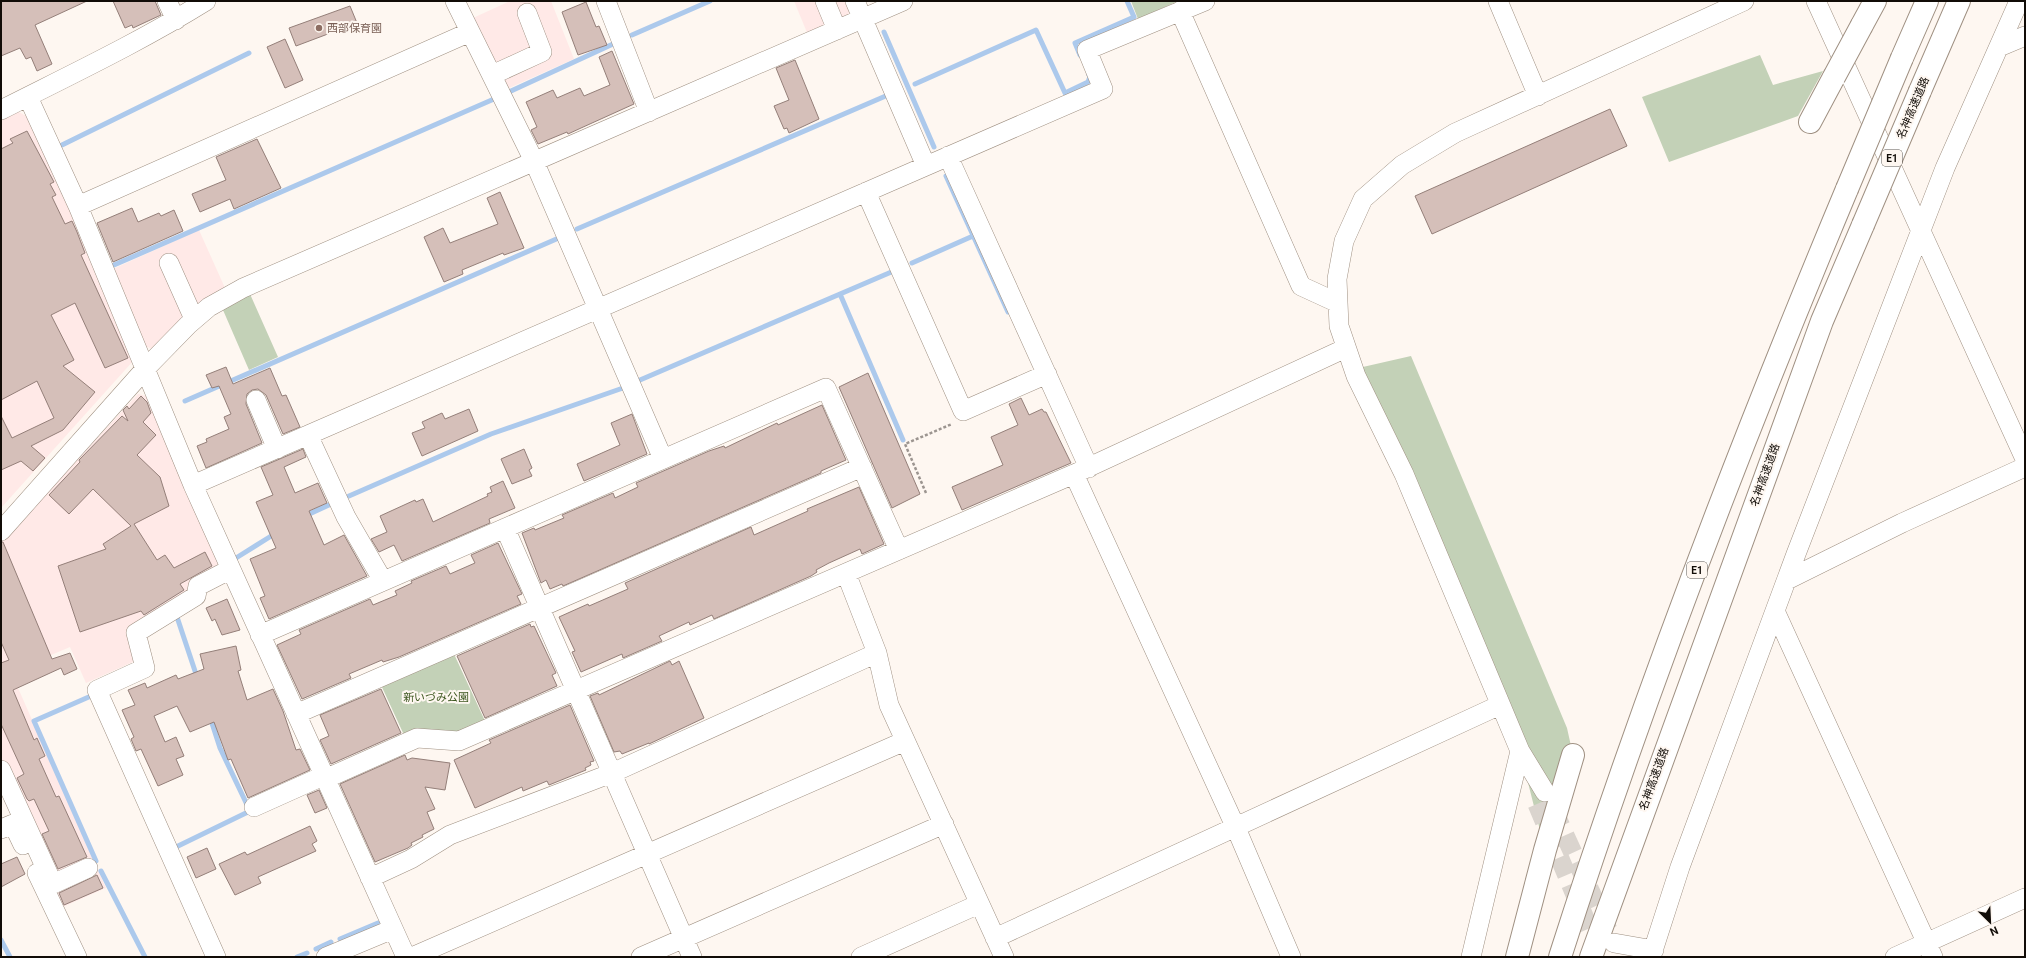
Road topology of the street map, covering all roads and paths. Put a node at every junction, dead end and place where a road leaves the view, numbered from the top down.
1 (167, 1) edge
2 (206, 1) edge
3 (455, 1) edge
4 (606, 1) edge
5 (825, 1) edge
6 (855, 1) edge
7 (903, 1) edge
8 (1205, 1) edge
9 (1498, 1) edge
10 (1744, 1) edge
11 (1816, 1) edge
12 (1875, 1) edge
13 (1927, 1) edge
14 (1959, 1) edge
15 (2019, 1) edge
16 (1180, 11) junction
17 (527, 13) dead end
18 (863, 19) junction
19 (176, 20) junction
20 (837, 30) junction
21 (470, 32) junction
22 (2025, 36) edge
23 (1999, 47) junction
24 (492, 75) junction
25 (1538, 96) junction
26 (28, 97) junction
27 (1, 110) edge
28 (649, 112) junction
29 (1810, 122) dead end
30 (948, 156) junction
31 (534, 161) junction
32 (926, 166) junction
33 (866, 192) junction
34 (78, 206) junction
35 (1921, 230) junction
36 (169, 263) dead end
37 (1338, 302) junction
38 (598, 309) junction
39 (194, 319) junction
40 (1346, 348) junction
41 (146, 368) junction
42 (1047, 374) junction
43 (256, 400) dead end
44 (963, 411) junction
45 (308, 435) junction
46 (277, 449) junction
47 (663, 459) junction
48 (2025, 459) edge
49 (862, 467) junction
50 (2025, 467) edge
51 (1082, 471) junction
52 (193, 485) junction
53 (926, 493) dead end
54 (504, 528) junction
55 (1, 531) edge
56 (899, 550) junction
57 (231, 569) junction
58 (846, 573) junction
59 (1787, 580) junction
60 (383, 581) junction
61 (539, 608) junction
62 (1775, 611) junction
63 (260, 634) junction
64 (876, 653) junction
65 (575, 690) junction
66 (1500, 705) junction
67 (296, 714) junction
68 (905, 741) junction
69 (1, 755) edge
70 (1522, 755) junction
71 (1572, 756) dead end
72 (1, 758) edge
73 (1, 770) edge
74 (612, 773) junction
75 (324, 777) junction
76 (1541, 798) tunnel mouth
77 (254, 807) dead end
78 (944, 824) junction
79 (1236, 828) junction
80 (1, 829) edge
81 (646, 853) junction
82 (88, 868) dead end
83 (370, 878) junction
84 (2025, 898) edge
85 (979, 904) junction
86 (393, 929) junction
87 (684, 938) junction
88 (995, 938) junction
89 (1617, 950) edge
90 (1930, 950) edge
91 (1652, 954) edge
92 (77, 957) edge
93 (216, 957) edge
94 (326, 957) edge
95 (406, 957) edge
96 (412, 957) edge
97 (641, 957) edge
98 (692, 957) edge
99 (861, 957) edge
100 (1004, 957) edge
101 (1291, 957) edge
102 (1471, 957) edge
103 (1517, 957) edge
104 (1560, 957) edge
105 (1591, 957) edge
106 (1895, 957) edge

1 - 19 street
2 - 19 street
3 - 21 street
4 - 28 street
5 - 20 street
6 - 18 street
7 - 18 street
8 - 16 street
9 - 25 street
10 - 25 street
11 - 35 street
12 - 29 highway, bridge
13 - 104 highway, E1, bridge
14 - 105 highway, 名神高速道路 / E1, bridge
15 - 23 street
16 - 30 street
16 - 37 street
17 - 24 street
18 - 20 street
18 - 32 street
19 - 26 street
20 - 28 street
21 - 24 street
21 - 34 street
22 - 23 street
23 - 35 street
24 - 31 street
25 - 37 street
26 - 27 street
26 - 34 street
28 - 31 street
30 - 32 street
30 - 42 street
31 - 38 street
31 - 39 street
32 - 33 street
33 - 38 street
33 - 44 street
34 - 41 street
35 - 48 street
35 - 59 street
36 - 39 street
37 - 40 street
38 - 45 street
38 - 47 street
39 - 41 street
40 - 51 street
40 - 66 street
41 - 52 street
41 - 55 street
42 - 44 street
42 - 51 street
43 - 46 street
44 - 53 path
45 - 46 street
45 - 60 street
46 - 52 street
47 - 49 street
47 - 54 street
49 - 56 street
49 - 61 street
50 - 59 street
51 - 56 street
51 - 79 street
52 - 57 street
54 - 60 street
54 - 61 street
56 - 58 street
57 - 63 street
57 - 93 street
58 - 64 street
58 - 65 street
59 - 62 street
60 - 63 street
61 - 65 street
61 - 67 street
62 - 90 street
62 - 91 street
63 - 67 street
64 - 68 street
64 - 74 street
65 - 74 street
65 - 75 street
66 - 70 street
66 - 79 street
67 - 75 street
68 - 78 street
68 - 81 street
69 - 72 street
70 - 76 street
70 - 102 street
71 - 103 highway
73 - 82 street
74 - 81 street
74 - 83 street
75 - 77 street
75 - 83 street
78 - 85 street
78 - 87 street
79 - 88 street
79 - 101 street
80 - 92 street
81 - 87 street
81 - 96 street
83 - 86 street
84 - 90 street
85 - 88 street
85 - 99 street
86 - 94 street
86 - 95 street
87 - 97 street
87 - 98 street
88 - 100 street
89 - 91 street
90 - 106 street

